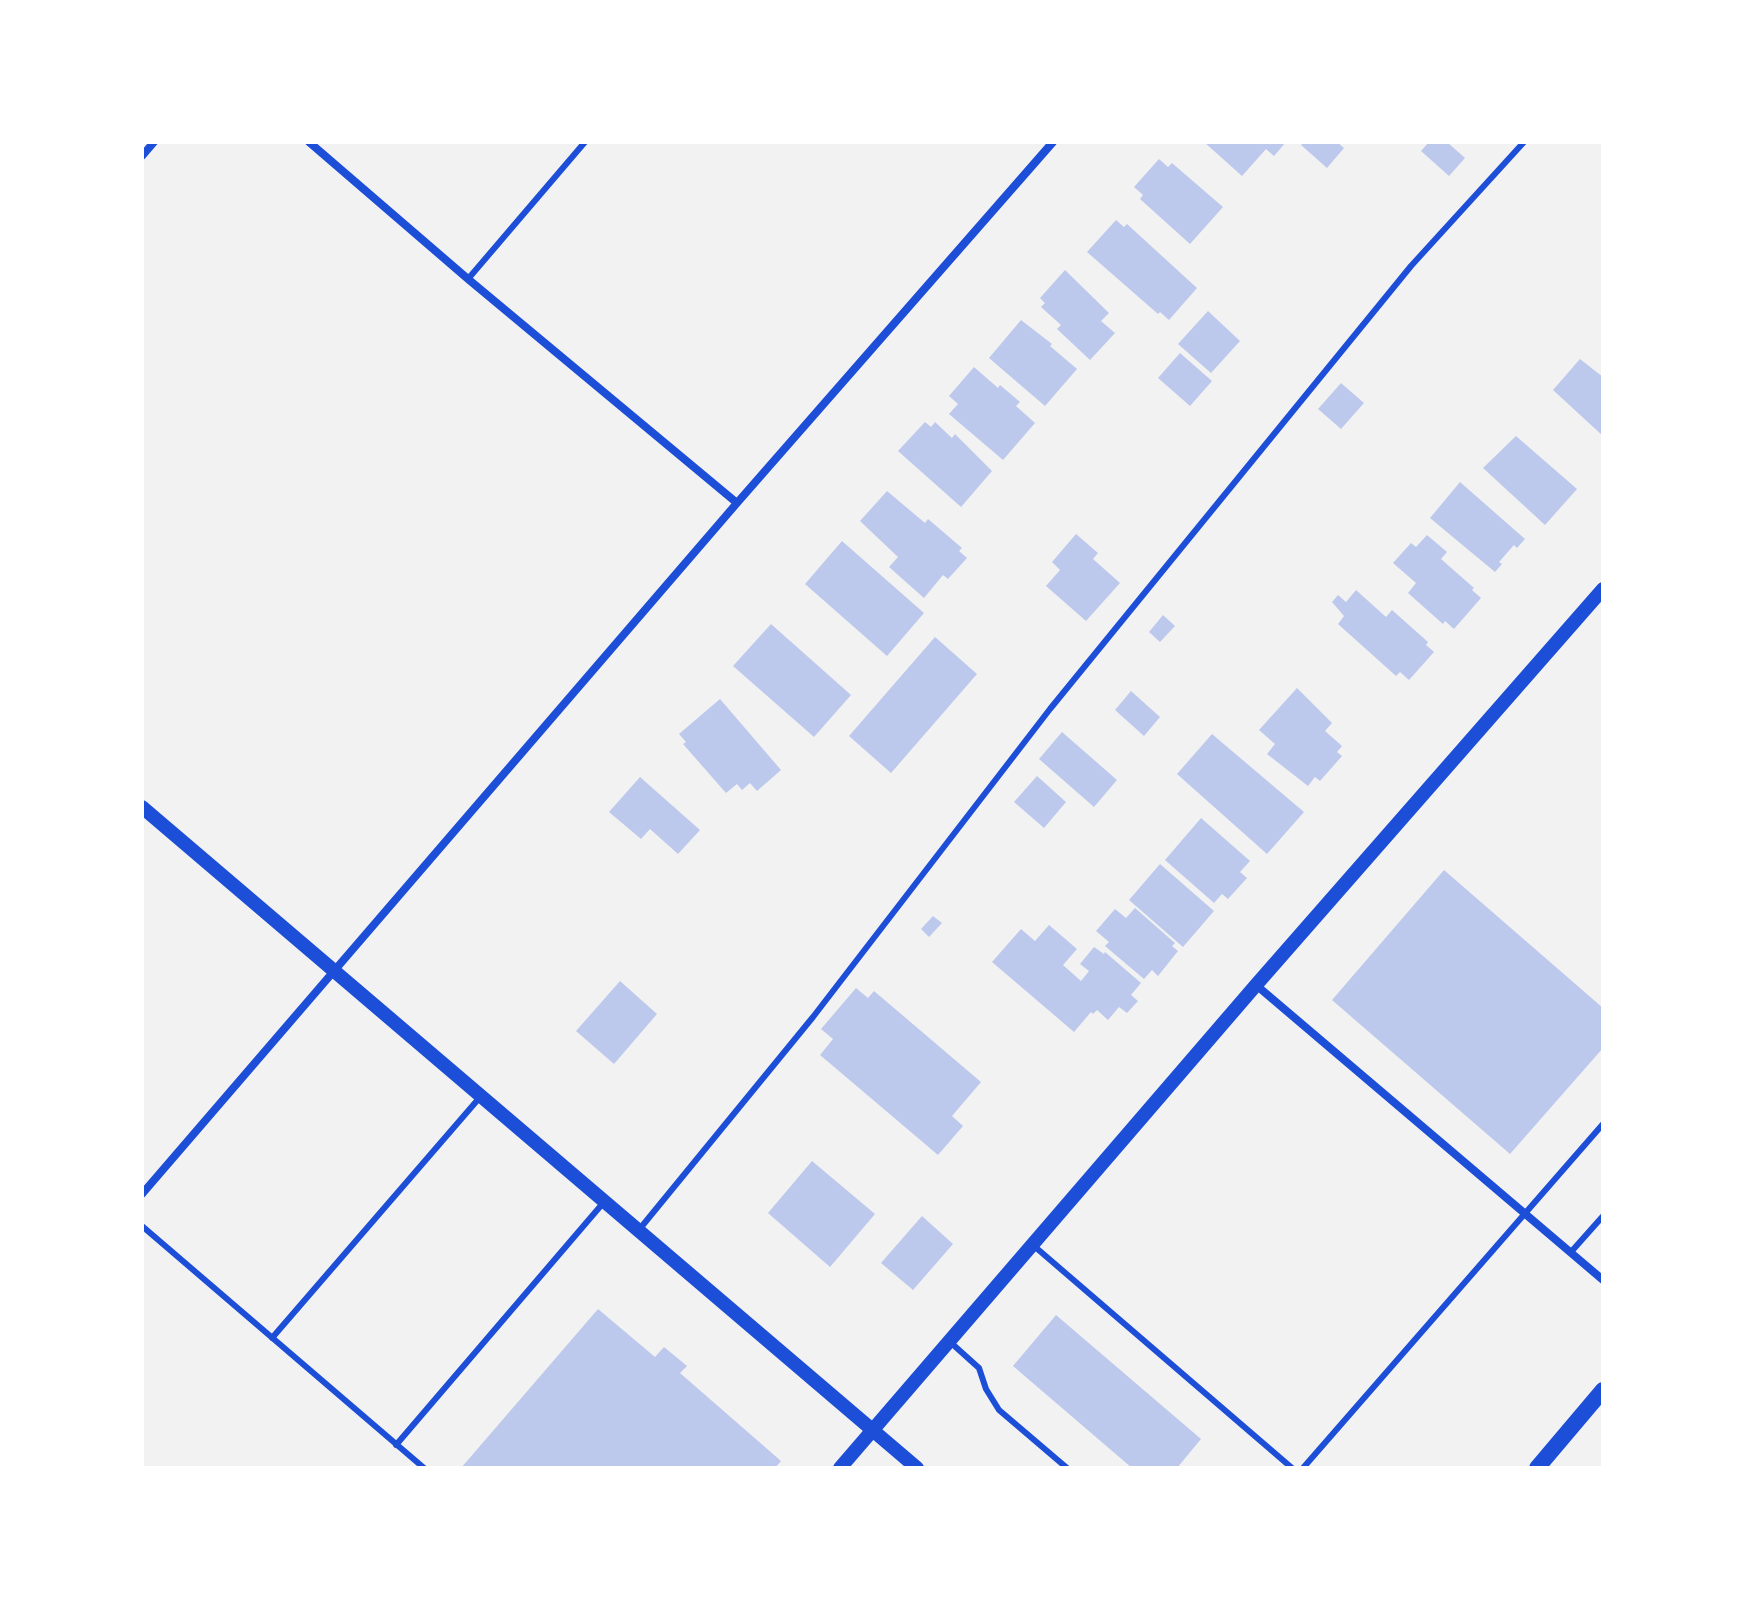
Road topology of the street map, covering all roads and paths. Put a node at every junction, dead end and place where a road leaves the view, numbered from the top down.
1 (154, 142) edge
2 (309, 142) edge
3 (585, 142) edge
4 (1053, 142) edge
5 (1524, 142) edge
6 (142, 156) edge
7 (468, 279) junction
8 (737, 503) junction
9 (1603, 589) edge
10 (142, 807) edge
11 (333, 970) junction
12 (1256, 985) junction
13 (481, 1096) junction
14 (1603, 1124) edge
15 (142, 1194) edge
16 (604, 1202) junction
17 (1524, 1213) junction
18 (1603, 1216) edge
19 (142, 1226) edge
20 (638, 1231) junction
21 (1032, 1244) junction
22 (1571, 1252) junction
23 (1603, 1280) edge
24 (272, 1338) junction
25 (949, 1341) junction
26 (1603, 1390) edge
27 (873, 1430) junction
28 (396, 1445) junction
29 (424, 1468) edge
30 (840, 1468) edge
31 (917, 1468) edge
32 (1067, 1468) edge
33 (1292, 1468) edge
34 (1303, 1468) edge
35 (1537, 1468) edge

1 - 6 street
2 - 7 street
3 - 7 lane
4 - 8 street
5 - 20 lane
7 - 8 street
8 - 11 street
9 - 12 street
10 - 11 street
11 - 13 street
11 - 15 street
12 - 17 street
12 - 21 street
13 - 16 street
13 - 24 lane
14 - 17 lane
16 - 20 street
16 - 28 lane
17 - 22 street
17 - 34 lane
18 - 22 lane
19 - 24 lane
20 - 27 street
21 - 25 street
21 - 33 lane
22 - 23 street
24 - 28 lane
25 - 27 street
25 - 32 lane
26 - 35 main road
27 - 30 street
27 - 31 street
28 - 29 lane

